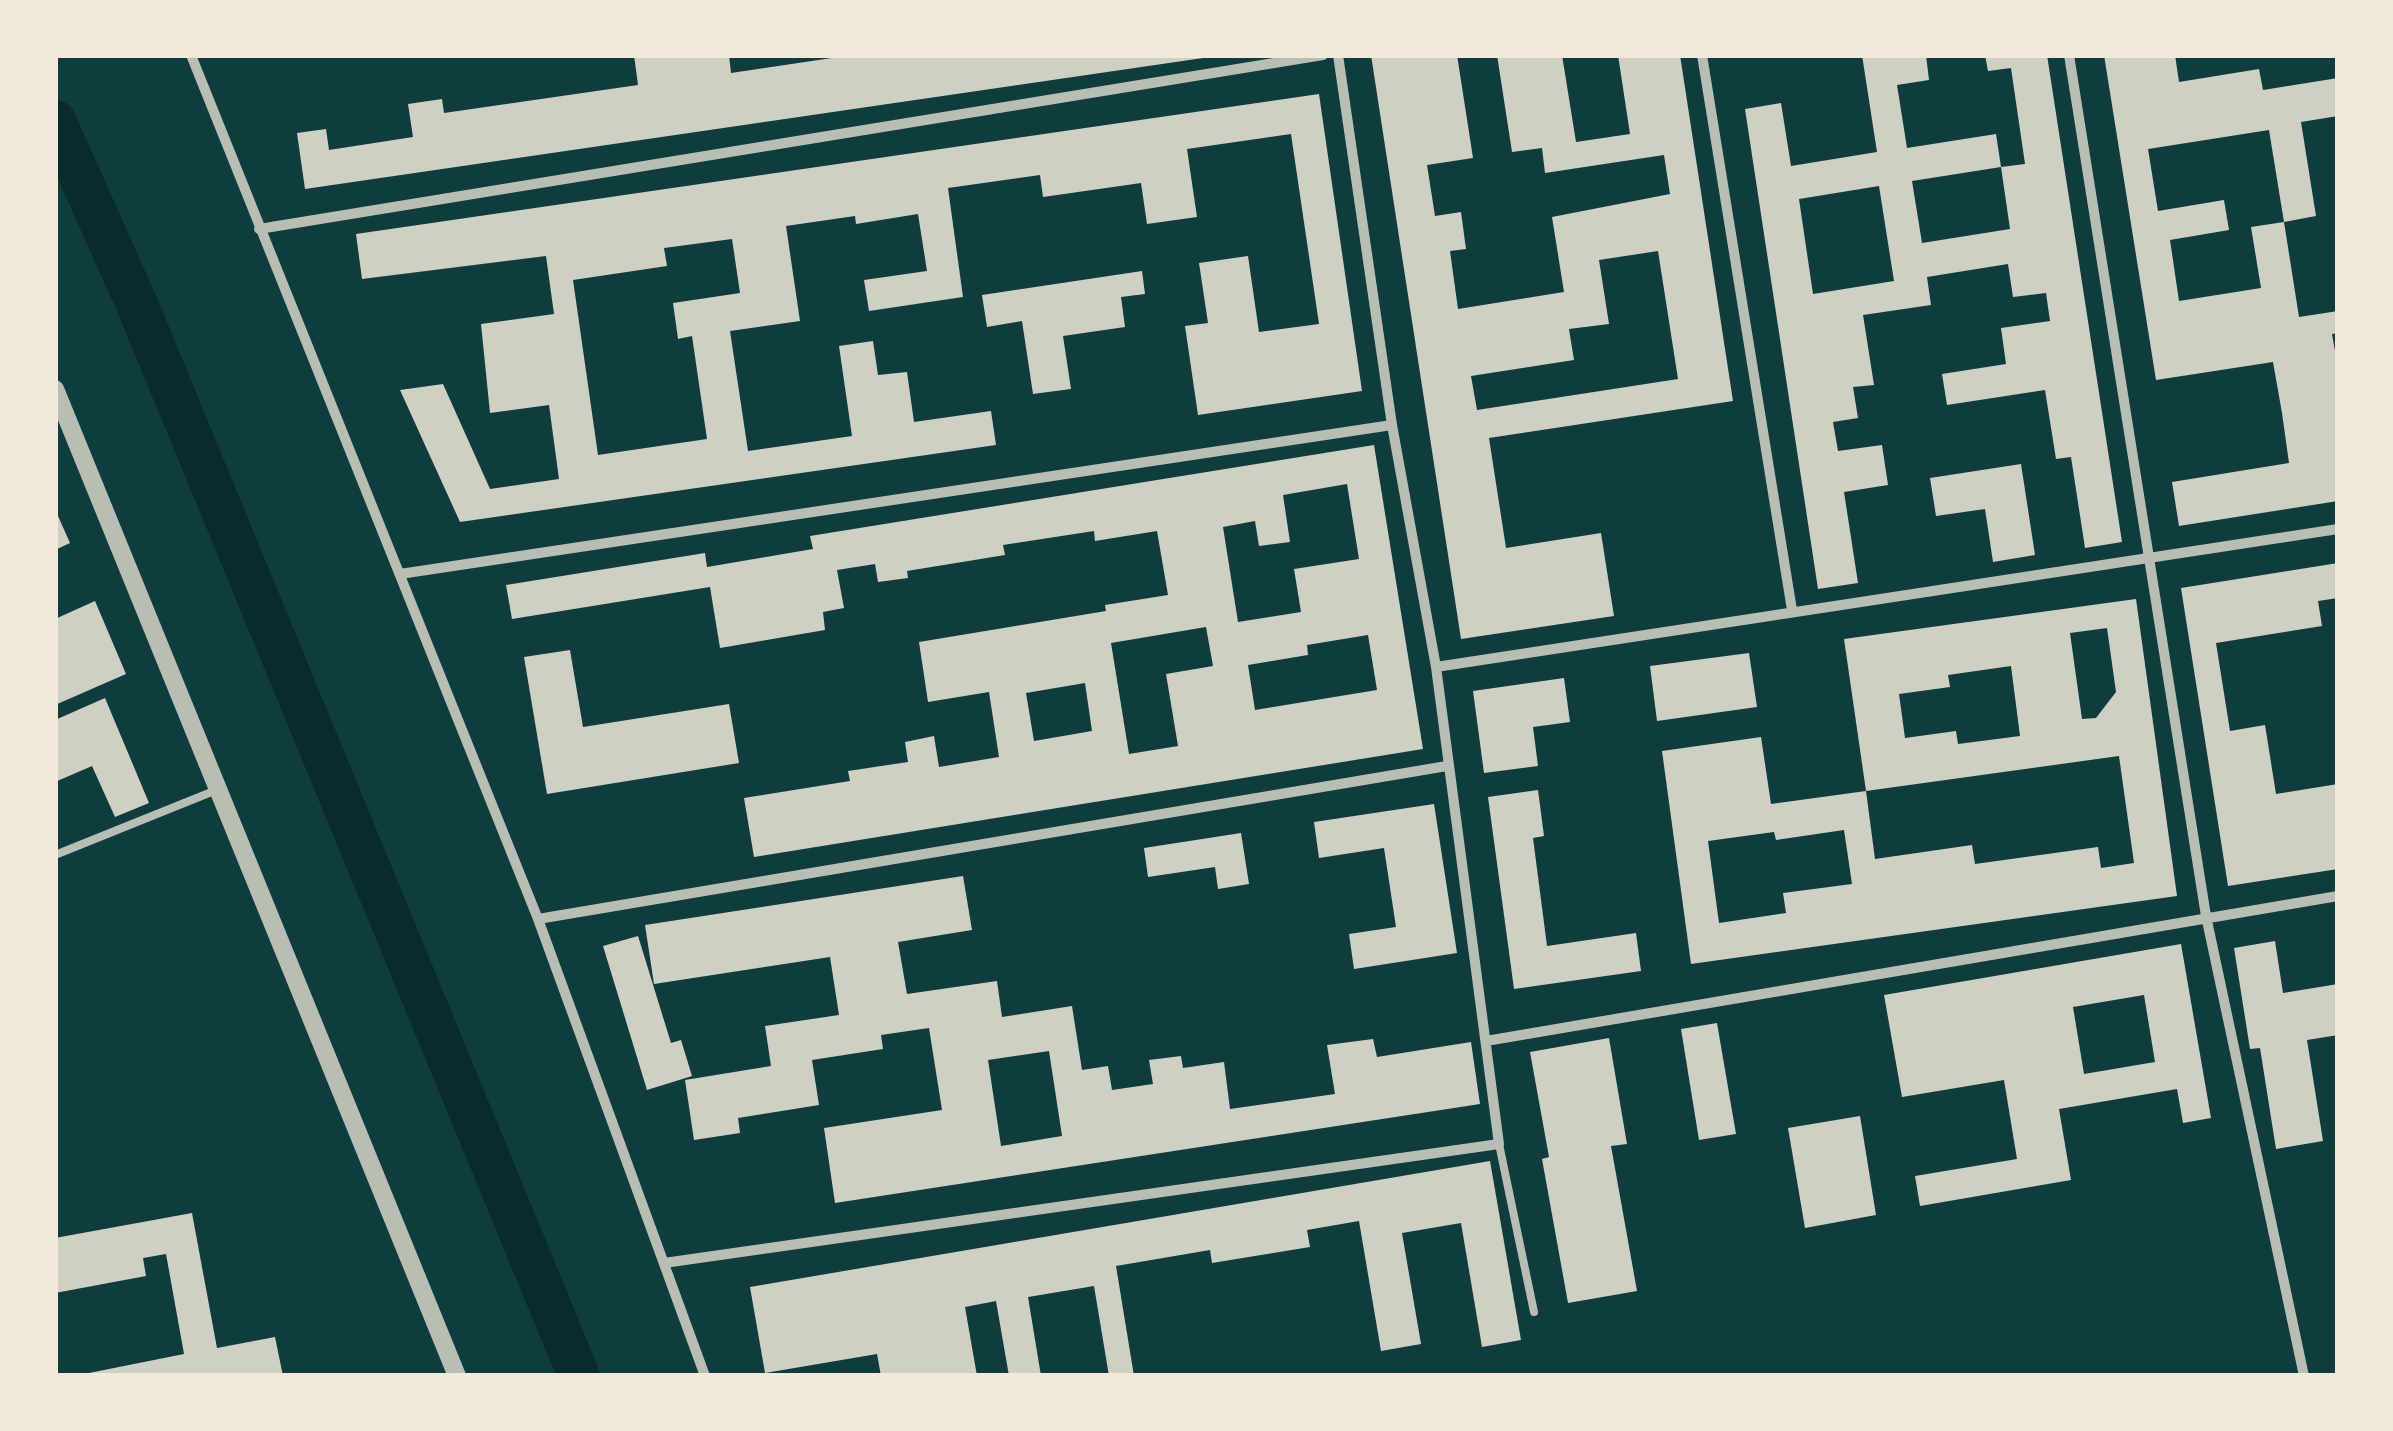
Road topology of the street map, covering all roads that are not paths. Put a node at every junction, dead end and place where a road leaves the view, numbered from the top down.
1 (191, 55) edge
2 (1323, 55) edge
3 (1338, 55) edge
4 (1702, 55) edge
5 (2069, 55) edge
6 (258, 228) junction
7 (55, 390) edge
8 (1392, 426) junction
9 (2338, 529) edge
10 (2150, 559) junction
11 (400, 574) junction
12 (1792, 610) junction
13 (1436, 668) junction
14 (1447, 766) junction
15 (218, 790) junction
16 (55, 855) edge
17 (2338, 896) edge
18 (2206, 916) junction
19 (538, 918) junction
20 (1486, 1041) junction
21 (1499, 1144) junction
22 (664, 1263) junction
23 (1534, 1312) dead end
24 (457, 1376) edge
25 (705, 1376) edge
26 (2304, 1376) edge

1 - 6 street
2 - 6 street
3 - 8 street
4 - 12 street
5 - 10 street
6 - 11 street
7 - 15 street
8 - 11 street
8 - 13 street
9 - 10 street
10 - 12 street
10 - 18 street
11 - 19 street
12 - 13 street
13 - 14 street
14 - 19 street
14 - 20 street
15 - 16 lane
15 - 24 street
17 - 18 street
18 - 20 street
18 - 26 street
19 - 22 street
20 - 21 street
21 - 22 street
21 - 23 lane
22 - 25 street

